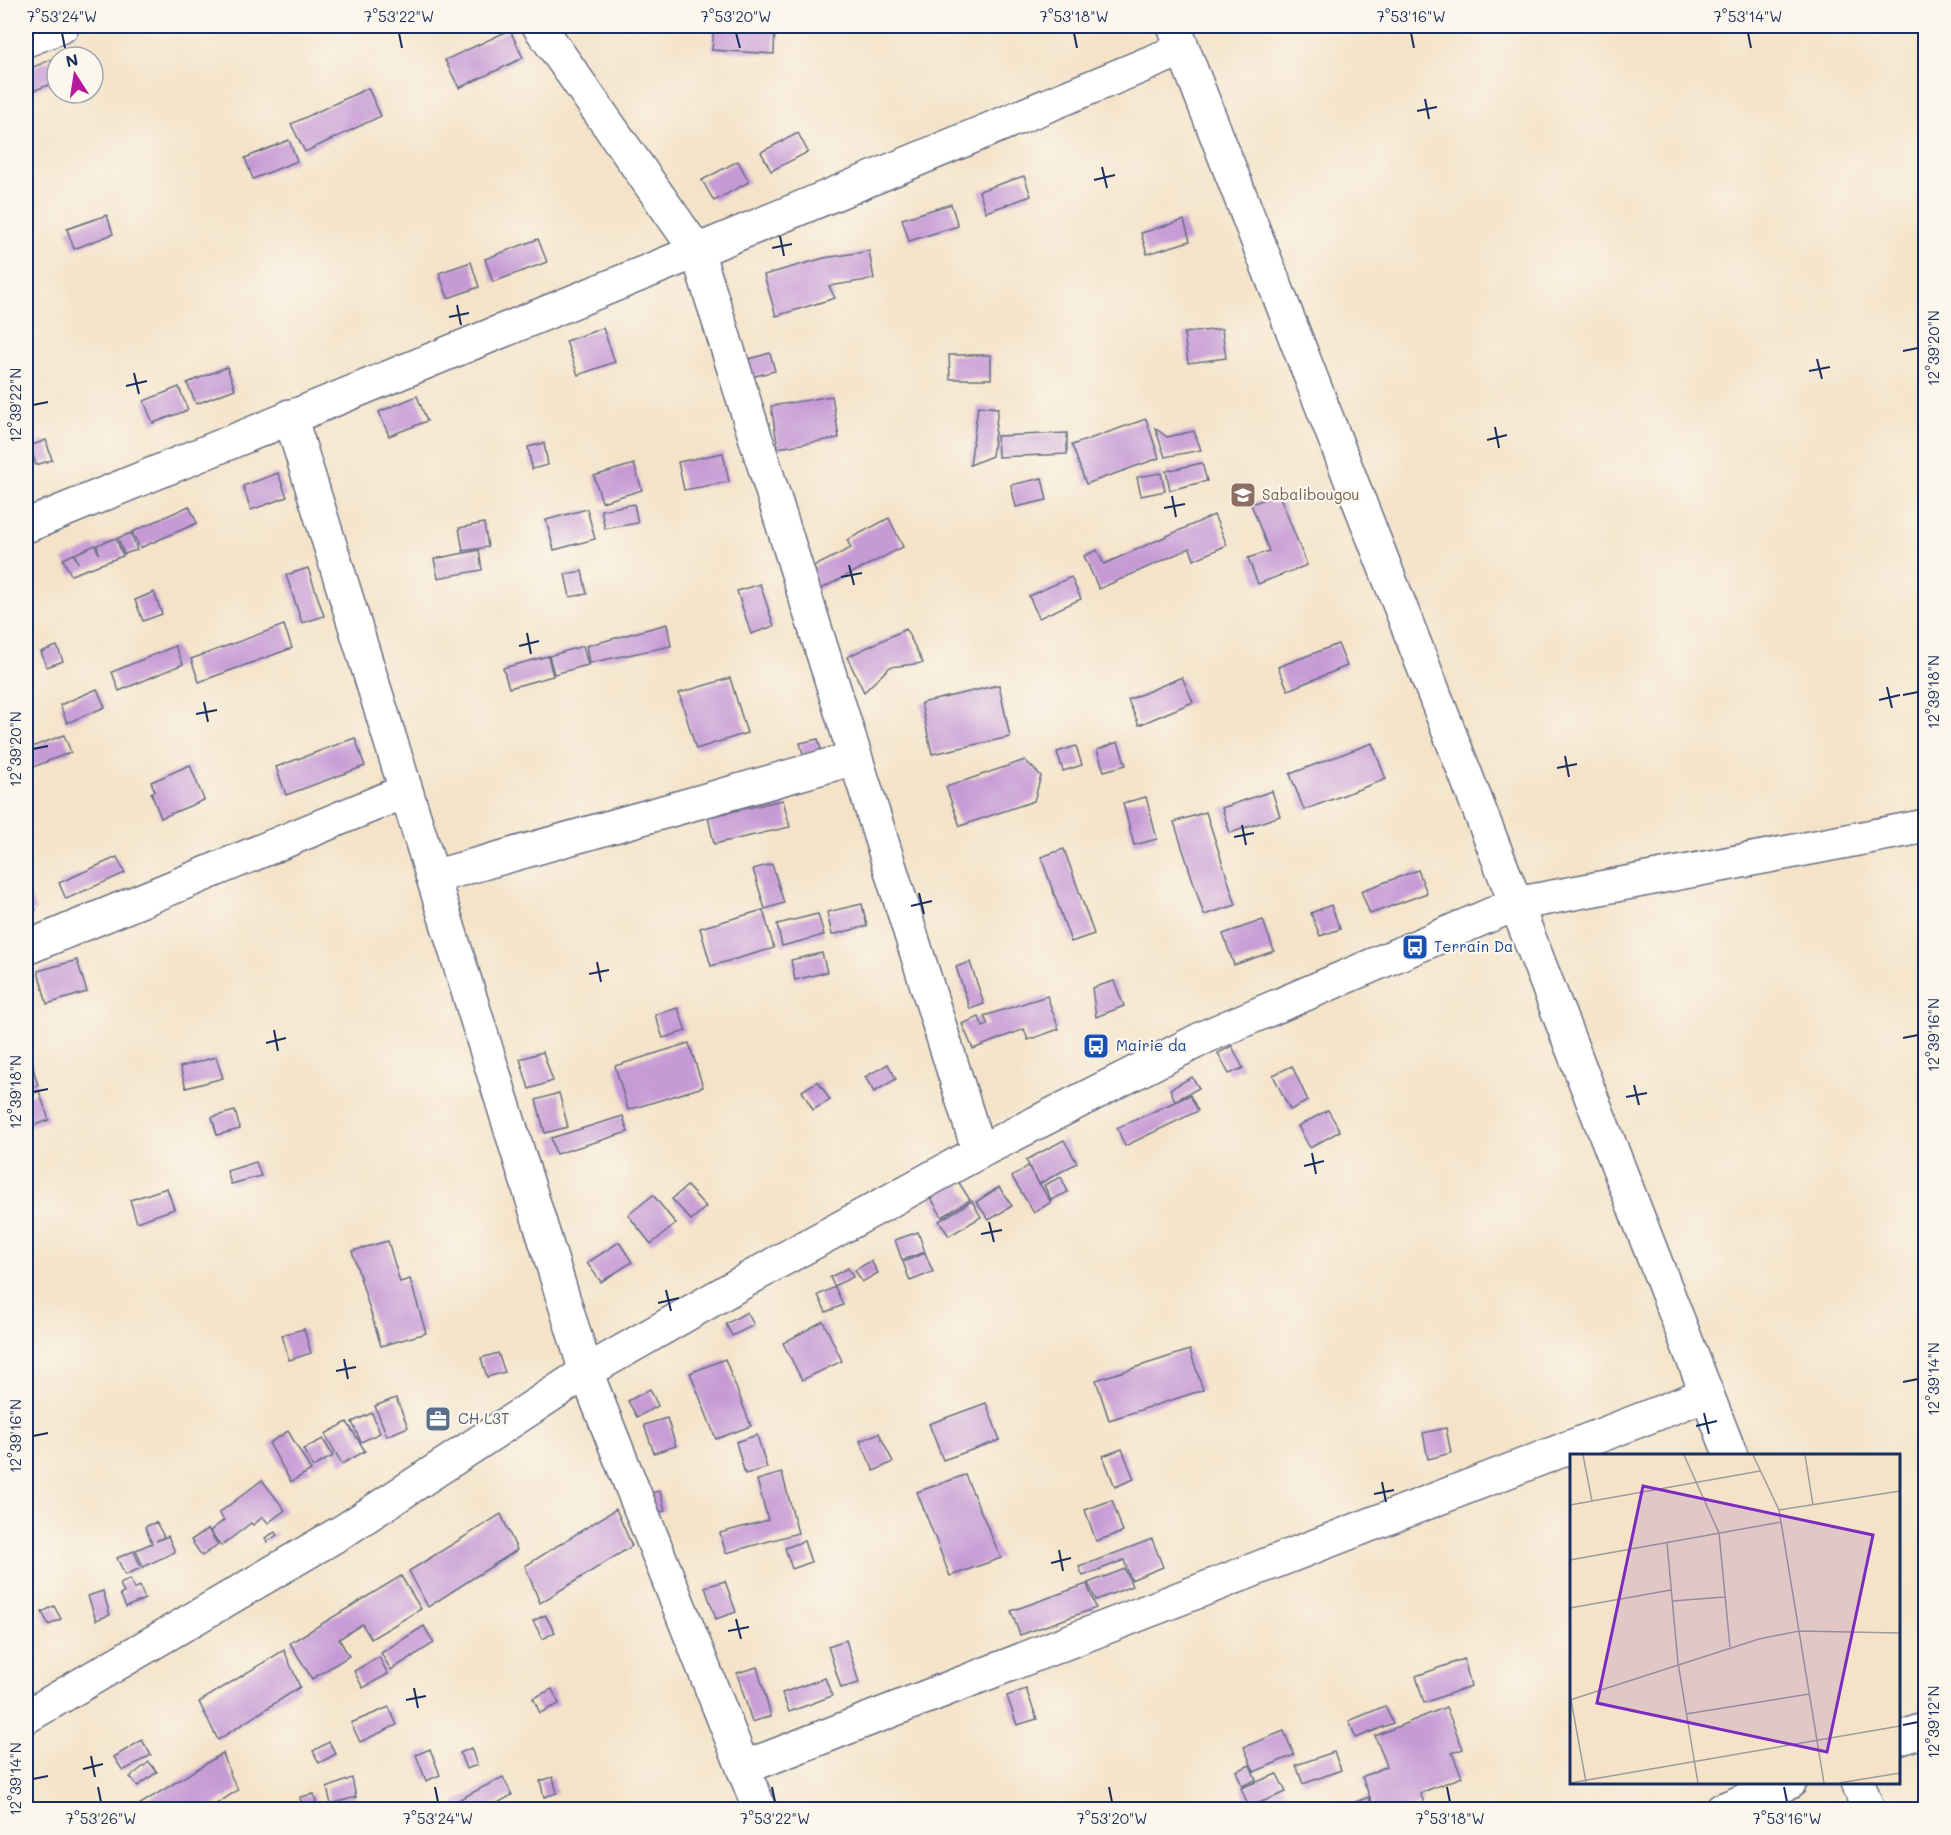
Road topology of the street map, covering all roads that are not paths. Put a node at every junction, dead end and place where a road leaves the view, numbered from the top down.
1 (62, 26) edge
2 (539, 26) edge
3 (1178, 37) edge
4 (26, 40) edge
5 (697, 251) junction
6 (290, 416) junction
7 (26, 526) edge
8 (855, 758) junction
9 (406, 790) junction
10 (1926, 826) edge
11 (433, 877) junction
12 (1516, 904) junction
13 (26, 948) edge
14 (979, 1152) junction
15 (586, 1372) junction
16 (1707, 1394) junction
17 (1731, 1454) edge
18 (26, 1717) edge
19 (1926, 1729) edge
20 (1900, 1739) edge
21 (743, 1768) junction
22 (1785, 1784) edge
23 (1859, 1784) edge
24 (760, 1809) edge
25 (1722, 1809) edge
26 (1868, 1809) edge

1 - 4 street
2 - 5 street
3 - 5 street
3 - 12 street
5 - 6 street
5 - 8 street
6 - 7 street
6 - 9 street
8 - 11 street
8 - 14 street
9 - 11 street
9 - 13 street
10 - 12 street
11 - 15 street
12 - 14 street
12 - 16 street
14 - 15 street
15 - 18 street
15 - 21 street
16 - 17 street
16 - 21 street
19 - 20 street
21 - 24 street
22 - 25 street
23 - 26 street

